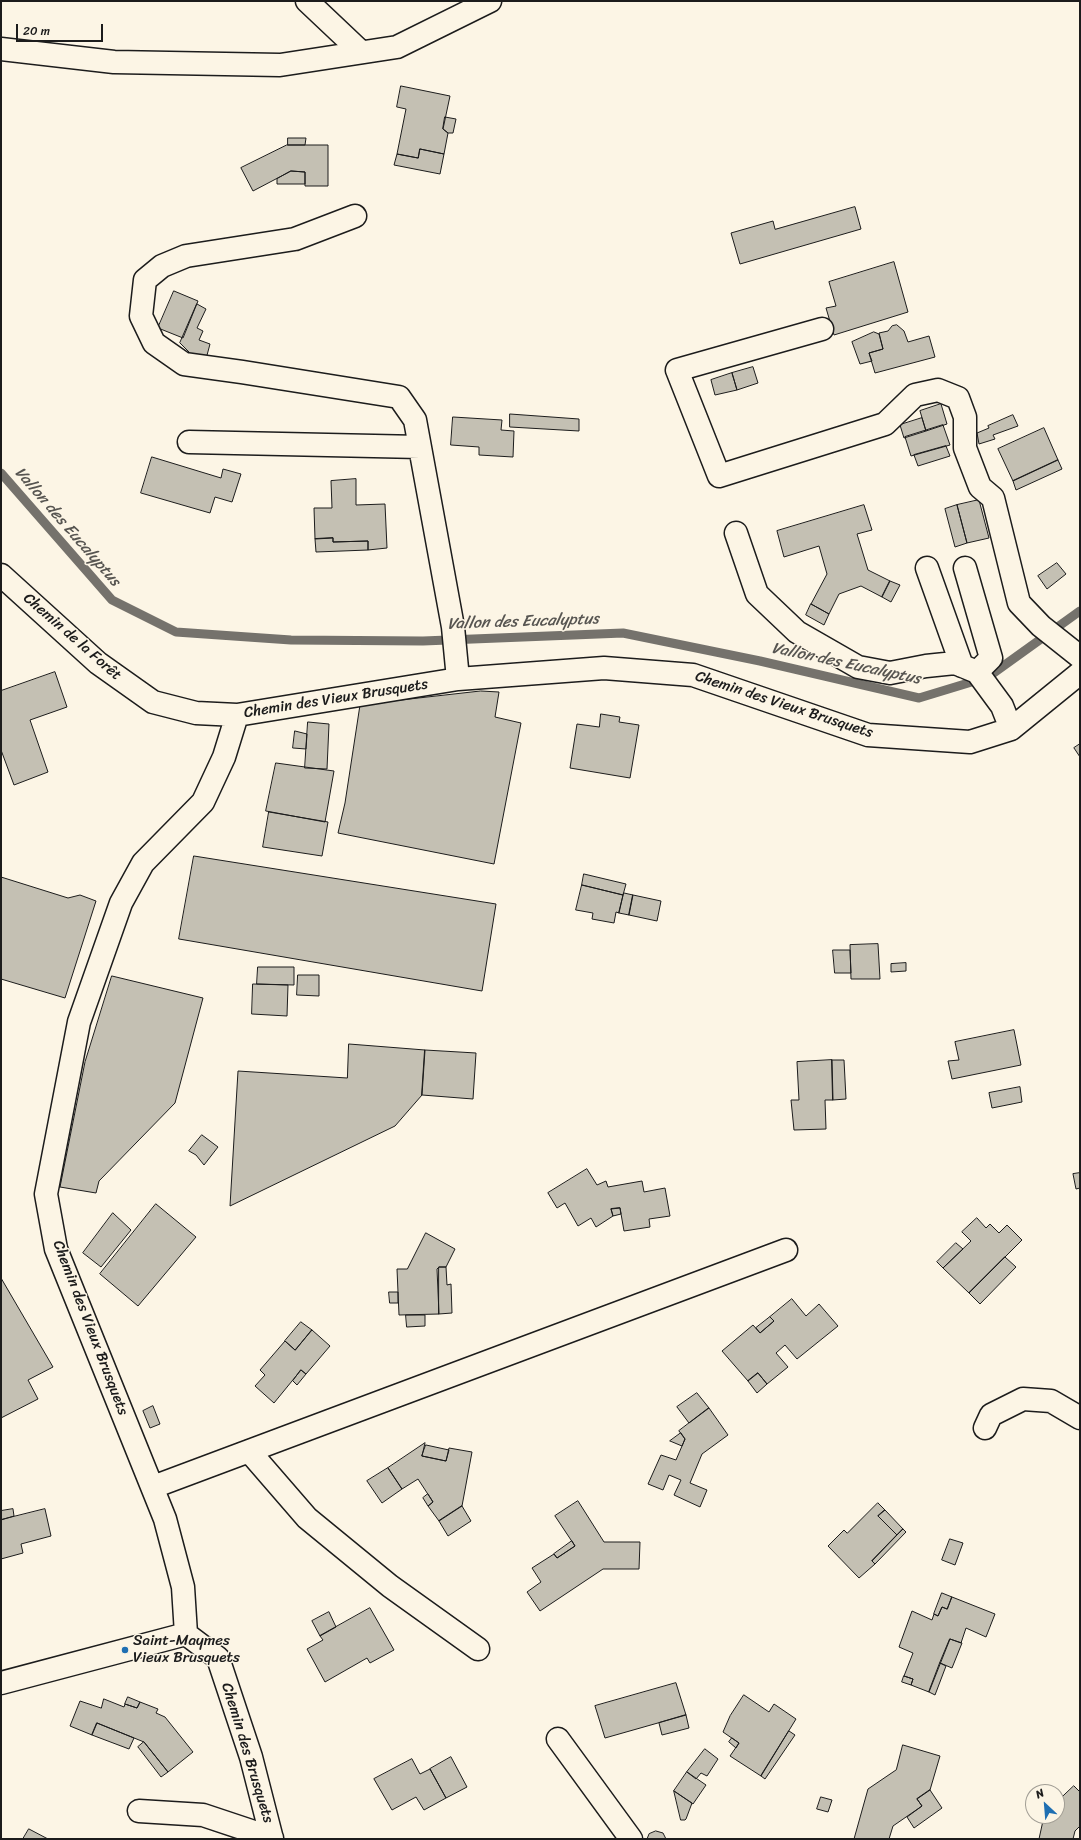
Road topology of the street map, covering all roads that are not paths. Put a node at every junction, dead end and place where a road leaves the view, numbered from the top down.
1 (307, 1) edge
2 (481, 3) edge
3 (1, 49) edge
4 (361, 52) junction
5 (355, 216) dead end
6 (822, 328) dead end
7 (189, 442) dead end
8 (420, 447) junction
9 (736, 533) dead end
10 (927, 568) dead end
11 (965, 568) dead end
12 (1, 575) edge
13 (1080, 657) edge
14 (969, 669) junction
15 (1080, 673) edge
16 (458, 679) junction
17 (237, 714) junction
18 (1012, 729) junction
19 (786, 1250) dead end
20 (1080, 1418) edge
21 (985, 1428) dead end
22 (249, 1451) junction
23 (153, 1488) junction
24 (186, 1634) junction
25 (478, 1649) dead end
26 (1, 1683) edge
27 (558, 1739) dead end
28 (139, 1811) dead end
29 (272, 1838) edge
30 (631, 1839) edge

1 - 4 street
2 - 4 street
3 - 4 street
5 - 8 street
6 - 13 street
7 - 8 street
8 - 16 street
9 - 14 street
10 - 14 street
11 - 14 street
12 - 17 street, Chemin de la Forêt
14 - 18 street
15 - 18 street, Chemin des Vieux Brusquets
16 - 17 street, Chemin des Vieux Brusquets
16 - 18 street, Chemin des Vieux Brusquets
17 - 23 street, Chemin des Vieux Brusquets
19 - 22 street
20 - 21 street
22 - 23 street
22 - 25 street
23 - 24 street, Chemin des Vieux Brusquets
24 - 26 street
24 - 29 street, Chemin des Brusquets
27 - 30 street
28 - 29 street

